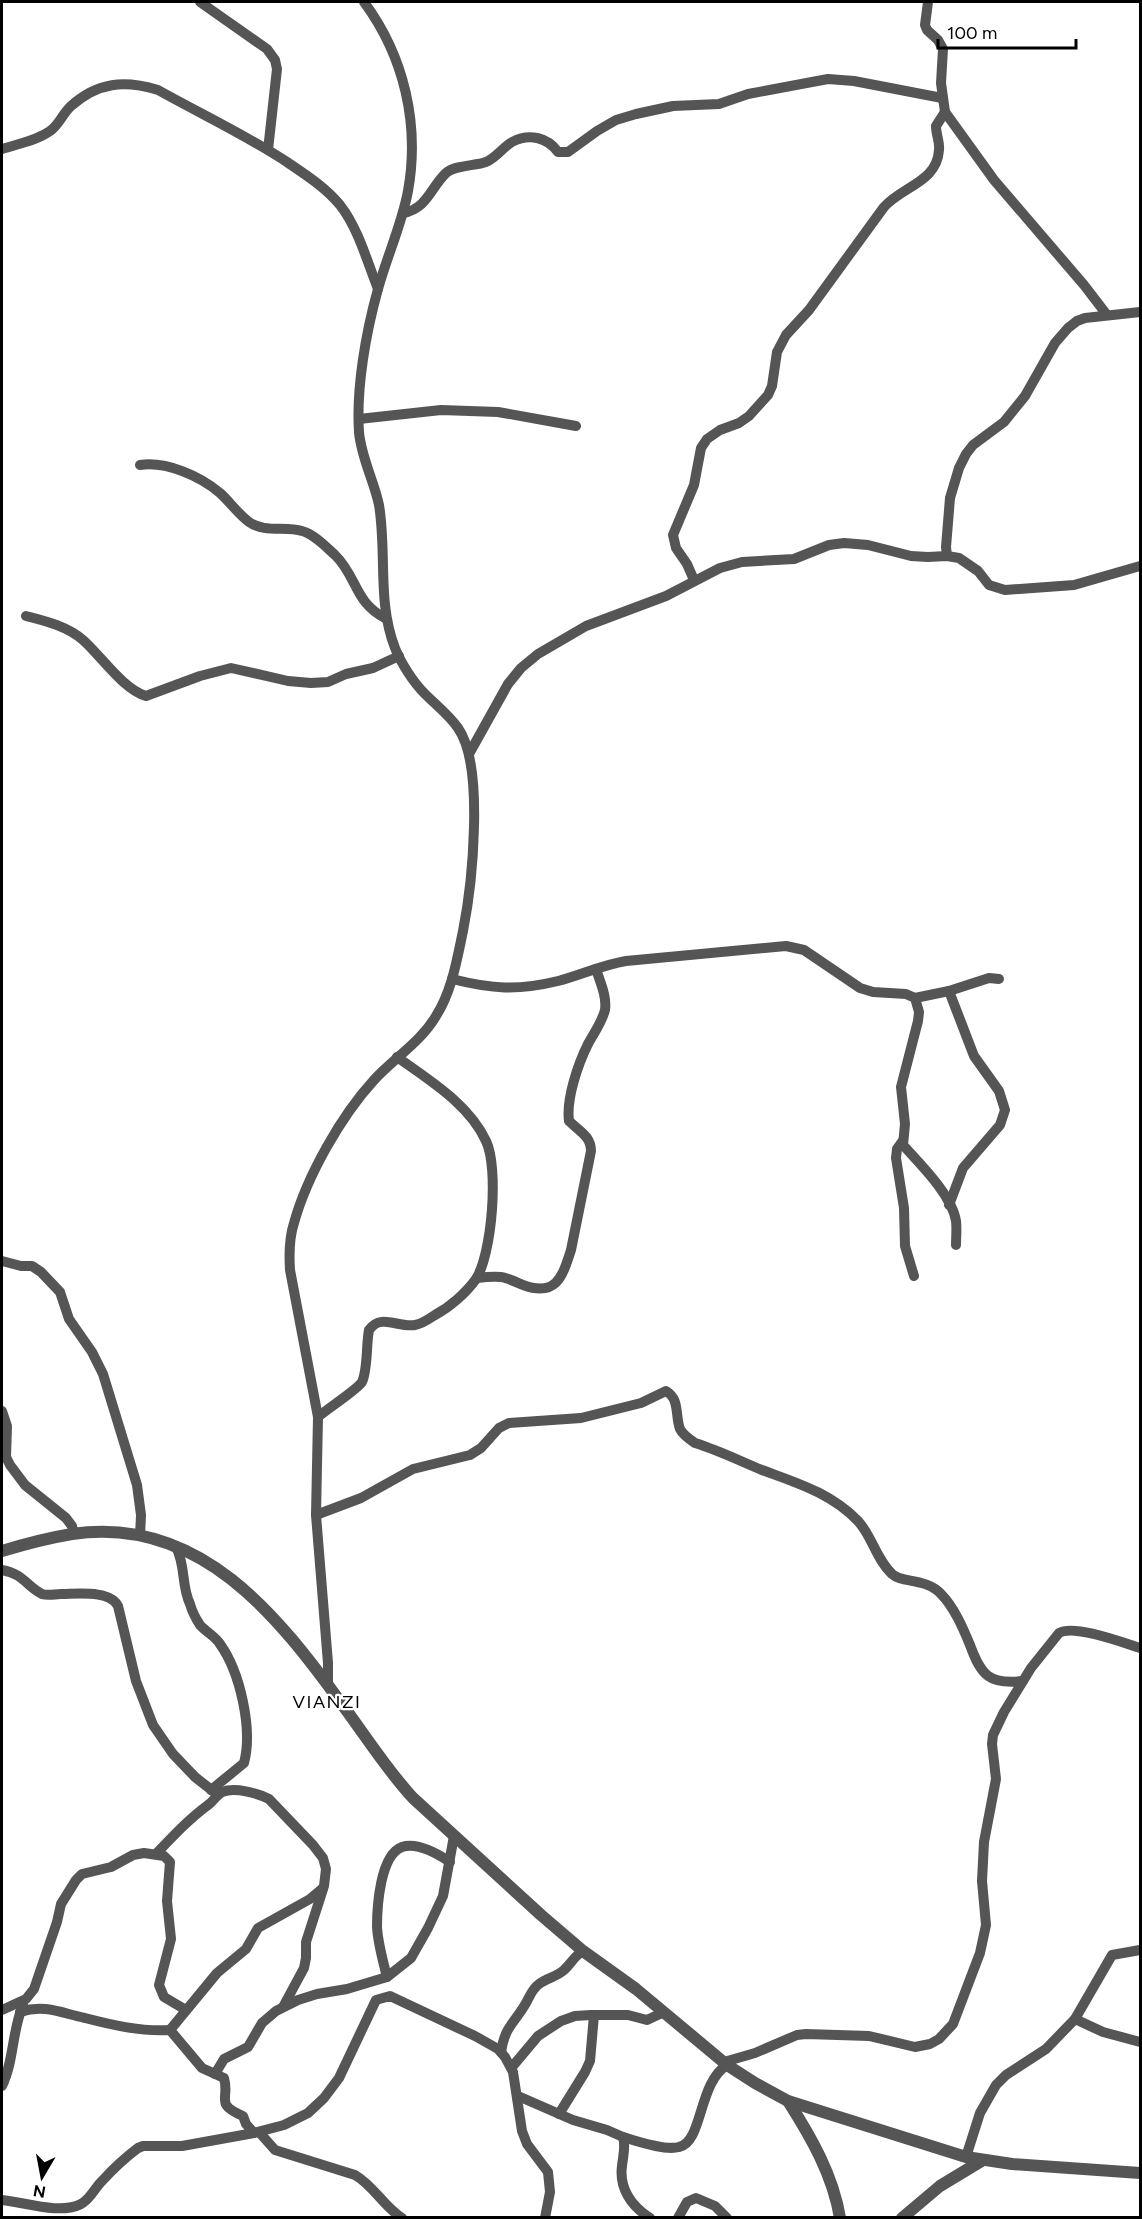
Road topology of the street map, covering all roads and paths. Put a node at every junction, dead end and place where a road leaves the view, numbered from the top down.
1 (200, 2) edge
2 (364, 2) edge
3 (928, 2) edge
4 (942, 98) junction
5 (945, 112) junction
6 (2, 149) edge
7 (268, 150) junction
8 (403, 213) junction
9 (378, 289) junction
10 (1140, 312) edge
11 (1107, 315) junction
12 (359, 419) junction
13 (576, 426) dead end
14 (140, 465) dead end
15 (947, 556) junction
16 (1140, 566) edge
17 (694, 580) junction
18 (26, 616) dead end
19 (386, 618) junction
20 (399, 656) junction
21 (469, 754) junction
22 (596, 969) junction
23 (452, 979) junction
24 (999, 979) dead end
25 (950, 991) junction
26 (915, 998) junction
27 (397, 1057) junction
28 (902, 1142) junction
29 (950, 1205) junction
30 (956, 1245) dead end
31 (2, 1261) edge
32 (914, 1276) dead end
33 (477, 1278) junction
34 (2, 1411) edge
35 (318, 1417) junction
36 (316, 1515) junction
37 (74, 1534) junction
38 (140, 1536) junction
39 (176, 1547) junction
40 (2, 1551) edge
41 (2, 1570) edge
42 (1140, 1648) edge
43 (1023, 1681) junction
44 (328, 1684) junction
45 (215, 1792) junction
46 (454, 1836) junction
47 (156, 1854) junction
48 (450, 1862) junction
49 (324, 1886) junction
50 (1140, 1950) edge
51 (583, 1951) junction
52 (387, 1977) junction
53 (26, 1999) junction
54 (283, 2007) junction
55 (2, 2010) edge
56 (186, 2010) junction
57 (20, 2012) junction
58 (664, 2012) junction
59 (594, 2015) junction
60 (1075, 2019) junction
61 (170, 2030) junction
62 (1140, 2042) edge
63 (501, 2052) junction
64 (725, 2063) junction
65 (512, 2067) junction
66 (215, 2074) junction
67 (2, 2086) edge
68 (518, 2096) junction
69 (788, 2101) junction
70 (559, 2114) junction
71 (256, 2133) junction
72 (623, 2137) junction
73 (966, 2157) junction
74 (983, 2160) junction
75 (1140, 2173) edge
76 (2, 2200) edge
77 (402, 2217) edge
78 (545, 2217) edge
79 (650, 2217) edge
80 (678, 2217) edge
81 (727, 2217) edge
82 (840, 2217) edge
83 (902, 2217) edge

1 - 7 street
2 - 8 street
3 - 4 street
4 - 5 street
4 - 8 street
5 - 11 street
5 - 17 street
6 - 7 street
7 - 9 street
8 - 9 street
9 - 12 street
10 - 11 street
11 - 15 street
12 - 13 street
12 - 19 street
14 - 19 street
15 - 16 street
15 - 17 street
17 - 21 street
18 - 20 street
19 - 20 street
20 - 21 street
21 - 23 street
22 - 23 street
22 - 26 street
22 - 33 street
23 - 27 street
24 - 25 street
25 - 26 street
25 - 29 street
26 - 28 street
27 - 33 street
27 - 35 street
28 - 29 street
28 - 32 street
29 - 30 street
31 - 38 street
33 - 35 street
34 - 37 street
35 - 36 street
36 - 43 street
36 - 44 street
37 - 38 street
37 - 40 street
38 - 39 street
39 - 44 street
39 - 45 street
41 - 45 street
42 - 43 street
43 - 64 street
44 - 46 street
45 - 47 street
45 - 49 street
46 - 48 street
46 - 51 street
47 - 53 street
47 - 56 street
48 - 52 street
48 - 52 street
49 - 54 street
49 - 56 street
50 - 60 street
51 - 58 street
51 - 63 street
52 - 54 street
53 - 55 street
53 - 57 street
54 - 66 street
56 - 61 street
57 - 61 street
57 - 67 street
58 - 59 street
58 - 64 street
59 - 65 street
59 - 70 street
60 - 62 street
60 - 73 street
61 - 66 street
63 - 65 street
63 - 71 street
64 - 69 street
64 - 72 street
65 - 68 street
66 - 71 street
68 - 70 street
68 - 78 street
69 - 73 street
69 - 82 street
70 - 72 street
71 - 76 street
71 - 77 street
72 - 79 street
73 - 74 street
74 - 75 street
74 - 83 street
80 - 81 street

